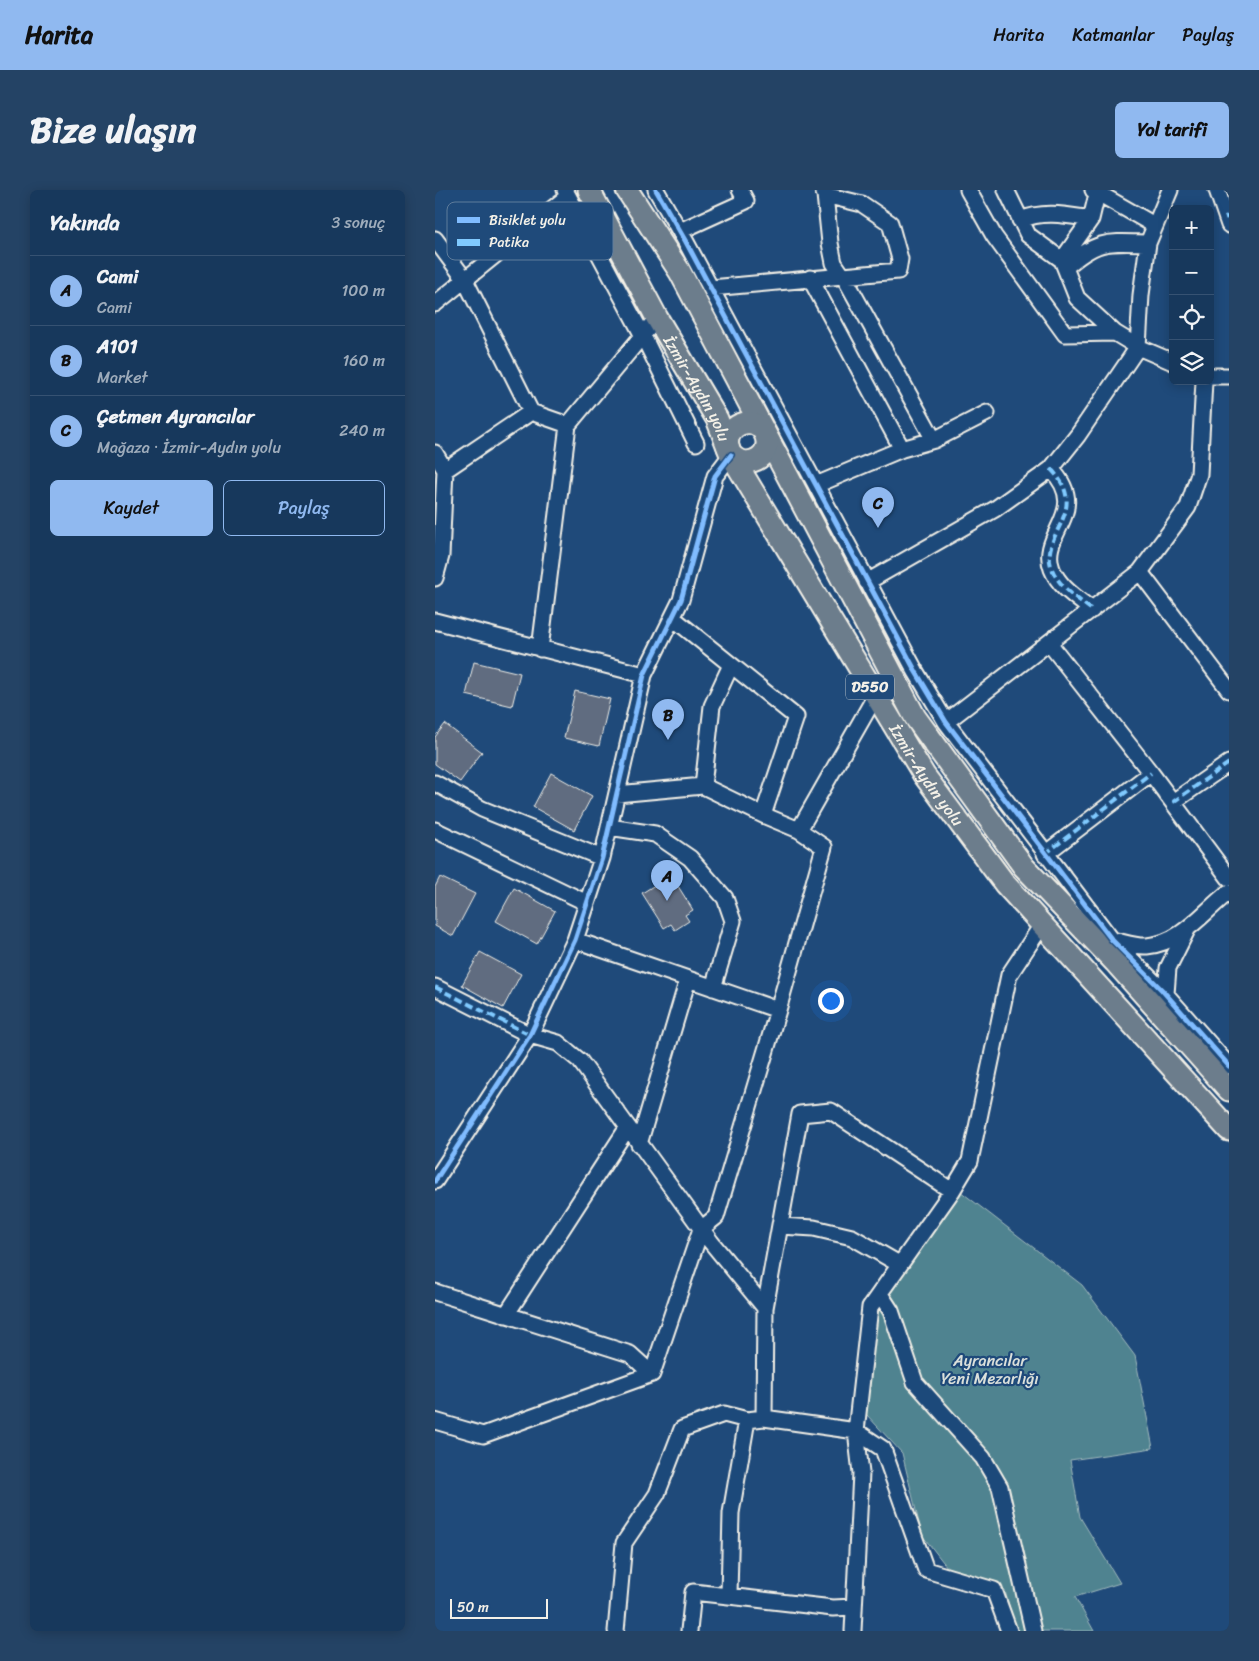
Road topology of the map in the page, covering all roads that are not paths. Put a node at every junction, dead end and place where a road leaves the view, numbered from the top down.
1 (589, 190) edge
2 (627, 190) edge
3 (656, 190) edge
4 (741, 190) edge
5 (968, 190) edge
6 (1006, 190) edge
7 (1170, 190) edge
8 (1217, 190) edge
9 (1095, 192) edge
10 (566, 193) edge
11 (824, 193) edge
12 (555, 202) edge
13 (595, 202) edge
14 (1091, 219) junction
15 (1020, 220) junction
16 (1228, 220) edge
17 (1155, 225) junction
18 (680, 231) junction
19 (613, 235) edge
20 (435, 239) edge
21 (1148, 243) junction
22 (447, 255) edge
23 (451, 260) edge
24 (486, 260) edge
25 (602, 260) edge
26 (1064, 264) junction
27 (842, 275) junction
28 (464, 278) junction
29 (810, 278) junction
30 (711, 288) junction
31 (435, 304) edge
32 (657, 318) junction
33 (1115, 333) junction
34 (643, 336) junction
35 (1138, 347) junction
36 (1169, 360) edge
37 (1214, 376) edge
38 (1229, 376) edge
39 (1204, 385) edge
40 (531, 412) junction
41 (987, 414) dead end
42 (568, 425) junction
43 (765, 434) junction
44 (933, 440) junction
45 (696, 443) dead end
46 (902, 449) junction
47 (729, 451) junction
48 (435, 453) edge
49 (1051, 469) junction
50 (445, 470) junction
51 (816, 485) junction
52 (1140, 572) junction
53 (435, 578) edge
54 (867, 582) junction
55 (1092, 610) junction
56 (673, 618) junction
57 (435, 622) edge
58 (1049, 643) junction
59 (540, 648) junction
60 (731, 665) junction
61 (644, 675) junction
62 (1229, 690) edge
63 (876, 695) junction
64 (946, 722) junction
65 (1229, 763) edge
66 (1151, 773) junction
67 (435, 783) edge
68 (703, 786) junction
69 (617, 794) junction
70 (1173, 802) junction
71 (763, 815) junction
72 (609, 827) junction
73 (435, 830) edge
74 (799, 830) junction
75 (1045, 854) junction
76 (602, 858) junction
77 (1229, 878) edge
78 (1228, 894) edge
79 (587, 903) junction
80 (1042, 925) junction
81 (1084, 929) junction
82 (1187, 930) junction
83 (575, 940) junction
84 (1112, 940) junction
85 (1115, 962) junction
86 (687, 979) junction
87 (435, 987) edge
88 (713, 988) junction
89 (1166, 994) junction
90 (778, 1010) junction
91 (530, 1034) junction
92 (1229, 1066) edge
93 (1229, 1090) edge
94 (627, 1127) junction
95 (1229, 1130) edge
96 (639, 1144) junction
97 (435, 1180) edge
98 (952, 1191) junction
99 (780, 1226) junction
100 (701, 1230) junction
101 (899, 1264) junction
102 (435, 1292) edge
103 (880, 1294) junction
104 (765, 1308) junction
105 (507, 1315) junction
106 (652, 1374) junction
107 (764, 1418) junction
108 (747, 1420) junction
109 (435, 1421) edge
110 (856, 1431) junction
111 (729, 1595) junction
112 (854, 1607) junction
113 (617, 1631) edge
114 (689, 1631) edge
115 (853, 1631) edge
116 (1009, 1631) edge
117 (1033, 1631) edge

1 - 13 highway, İzmir-Aydın yolu / D550
2 - 43 highway, İzmir-Aydın yolu / D550
3 - 18 street
4 - 18 street
5 - 33 street
6 - 15 street
7 - 17 street
8 - 16 street
9 - 14 street
9 - 17 street
10 - 12 street
11 - 27 street
11 - 27 street
14 - 15 street
14 - 26 street
15 - 26 street
17 - 21 street
18 - 30 street
19 - 32 highway, İzmir-Aydın yolu / D550
20 - 22 street
21 - 26 street
21 - 35 street
23 - 28 street
24 - 28 street
25 - 34 street
26 - 33 street
27 - 29 street
27 - 44 street
28 - 31 street
28 - 40 street
29 - 30 street
29 - 46 street
30 - 51 street
32 - 34 street
32 - 47 highway, İzmir-Aydın yolu / D550
33 - 35 street
34 - 42 street
34 - 45 street
35 - 36 street
35 - 49 street
37 - 38 street
39 - 52 street
40 - 42 street
40 - 50 street
41 - 44 street
42 - 59 street
43 - 47 highway
43 - 47 highway
43 - 81 highway, İzmir-Aydın yolu / D550
44 - 46 street
46 - 51 street
47 - 56 street
47 - 63 highway, İzmir-Aydın yolu / D550
48 - 50 street
49 - 54 street
49 - 55 street
50 - 53 street
51 - 54 street
52 - 55 street
52 - 62 street
54 - 64 street
55 - 58 street
56 - 60 street
56 - 61 street
57 - 59 street
58 - 64 street
58 - 66 street
59 - 61 street
60 - 68 street
60 - 71 street
61 - 69 street
63 - 74 street
63 - 80 highway, İzmir-Aydın yolu / D550
64 - 75 street
65 - 70 street
66 - 70 street
66 - 75 street
67 - 76 street
68 - 69 street
68 - 71 street
69 - 72 street
70 - 77 street
71 - 74 street
72 - 76 street
72 - 88 street
73 - 79 street
74 - 90 street
75 - 84 street
76 - 79 street
78 - 82 street
79 - 83 street
80 - 95 highway, İzmir-Aydın yolu / D550
80 - 98 street
81 - 84 highway
81 - 85 highway, İzmir-Aydın yolu / D550
82 - 84 street
82 - 89 street
83 - 86 street
83 - 91 street
84 - 85 highway
84 - 89 street
85 - 93 highway, İzmir-Aydın yolu / D550
86 - 88 street
86 - 96 street
87 - 91 street
88 - 90 street
89 - 92 street
90 - 100 street
91 - 94 street
91 - 97 street
94 - 96 street
94 - 105 street
96 - 100 street
98 - 99 street
98 - 101 street
99 - 101 street
99 - 104 street
100 - 104 street
100 - 106 street
101 - 103 street
102 - 105 street
103 - 110 street
103 - 117 street
104 - 107 street
105 - 106 street
106 - 109 street
107 - 108 street
107 - 110 street
108 - 111 street
108 - 113 street
110 - 112 street
110 - 116 street
111 - 112 street
111 - 114 street
112 - 115 street

